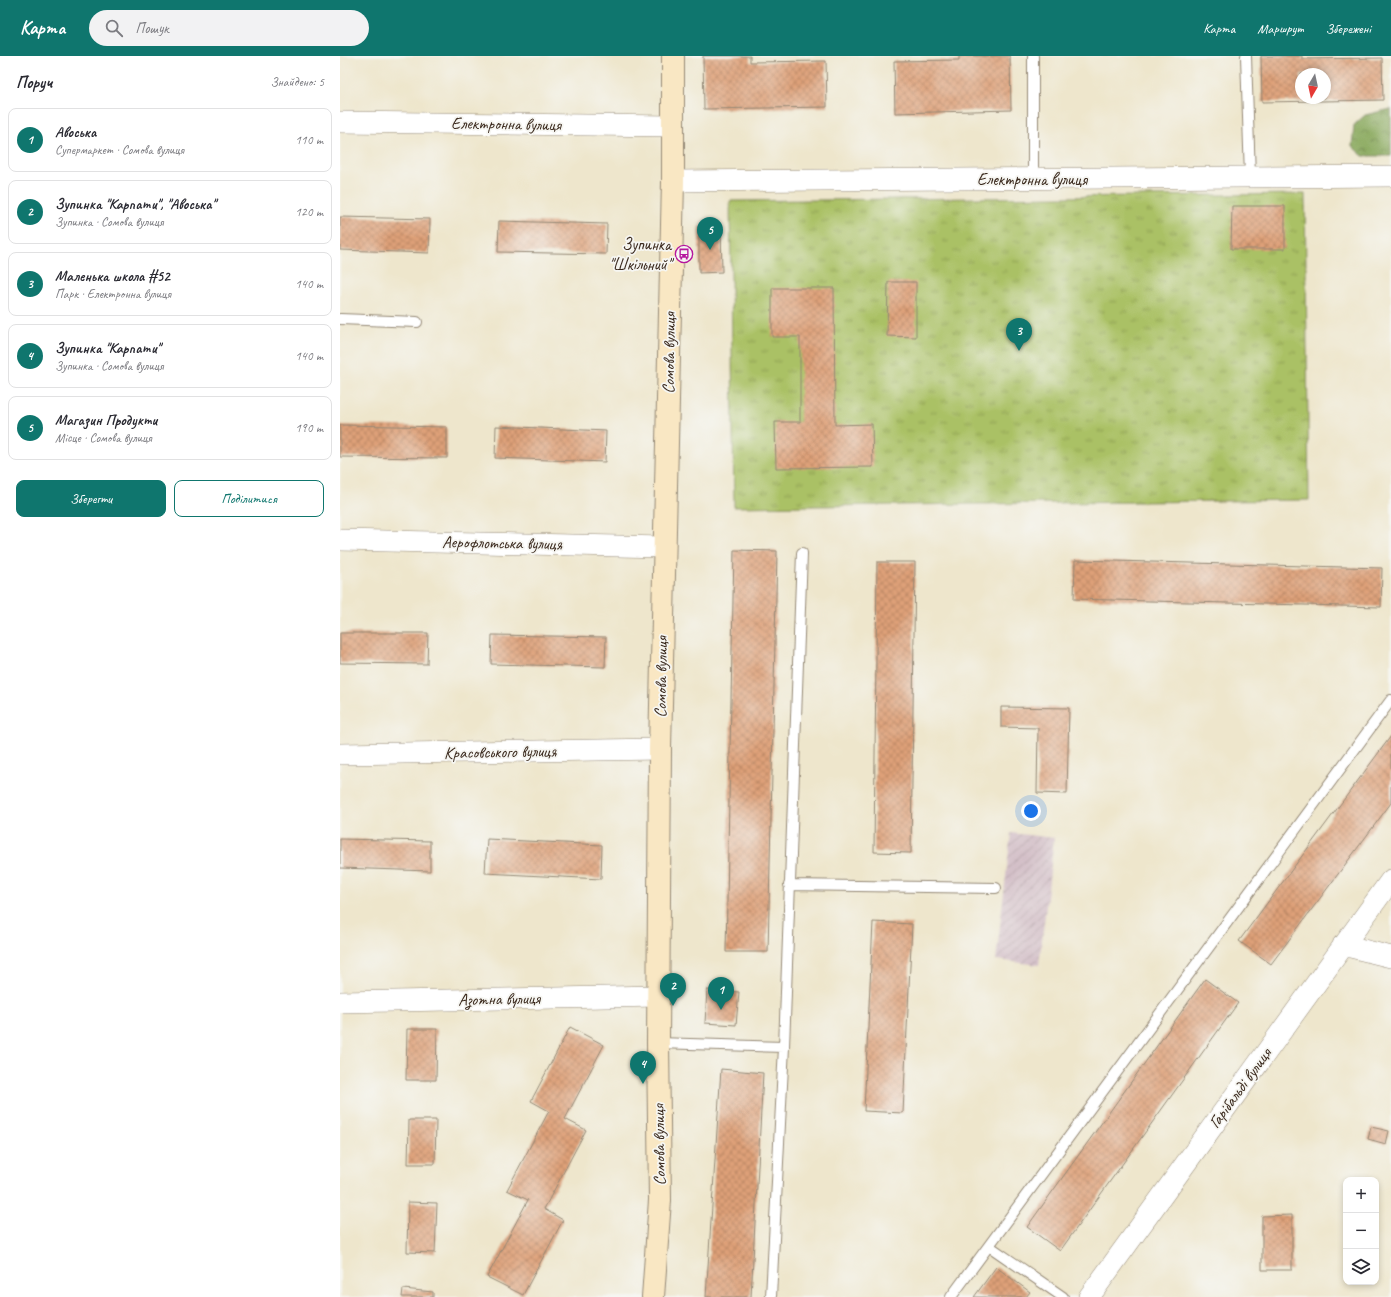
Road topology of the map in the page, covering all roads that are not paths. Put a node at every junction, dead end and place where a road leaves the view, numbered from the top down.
1 (674, 56) edge
2 (1033, 56) edge
3 (1246, 56) edge
4 (340, 122) edge
5 (673, 126) junction
6 (1391, 176) edge
7 (1250, 177) junction
8 (1033, 179) junction
9 (673, 181) junction
10 (340, 319) edge
11 (417, 322) dead end
12 (340, 540) edge
13 (664, 546) junction
14 (802, 553) dead end
15 (1391, 700) edge
16 (660, 749) junction
17 (340, 754) edge
18 (1391, 880) edge
19 (789, 885) junction
20 (996, 888) dead end
21 (1343, 945) junction
22 (1391, 957) edge
23 (659, 996) junction
24 (340, 1002) edge
25 (658, 1043) junction
26 (784, 1047) junction
27 (989, 1246) junction
28 (652, 1297) edge
29 (771, 1297) edge
30 (951, 1297) edge
31 (1063, 1297) edge
32 (1089, 1297) edge

1 - 5 main road, Сомова вулиця
2 - 8 lane
3 - 7 lane
4 - 5 street, Електронна вулиця
5 - 9 main road, Сомова вулиця
6 - 7 street, Електронна вулиця
7 - 8 street, Електронна вулиця
8 - 9 street, Електронна вулиця
9 - 13 main road, Сомова вулиця
10 - 11 lane
12 - 13 street, Аерофлотська вулиця
13 - 16 main road, Сомова вулиця
14 - 19 lane
15 - 27 lane
16 - 17 street, Красовського вулиця
16 - 23 main road, Сомова вулиця
18 - 21 street, Гарібальді вулиця
19 - 20 lane
19 - 26 lane
21 - 22 street
21 - 32 street, Гарібальді вулиця
23 - 24 street, Азотна вулиця
23 - 25 main road, Сомова вулиця
25 - 26 lane
25 - 28 main road, Сомова вулиця
26 - 29 lane
27 - 30 lane
27 - 31 lane

